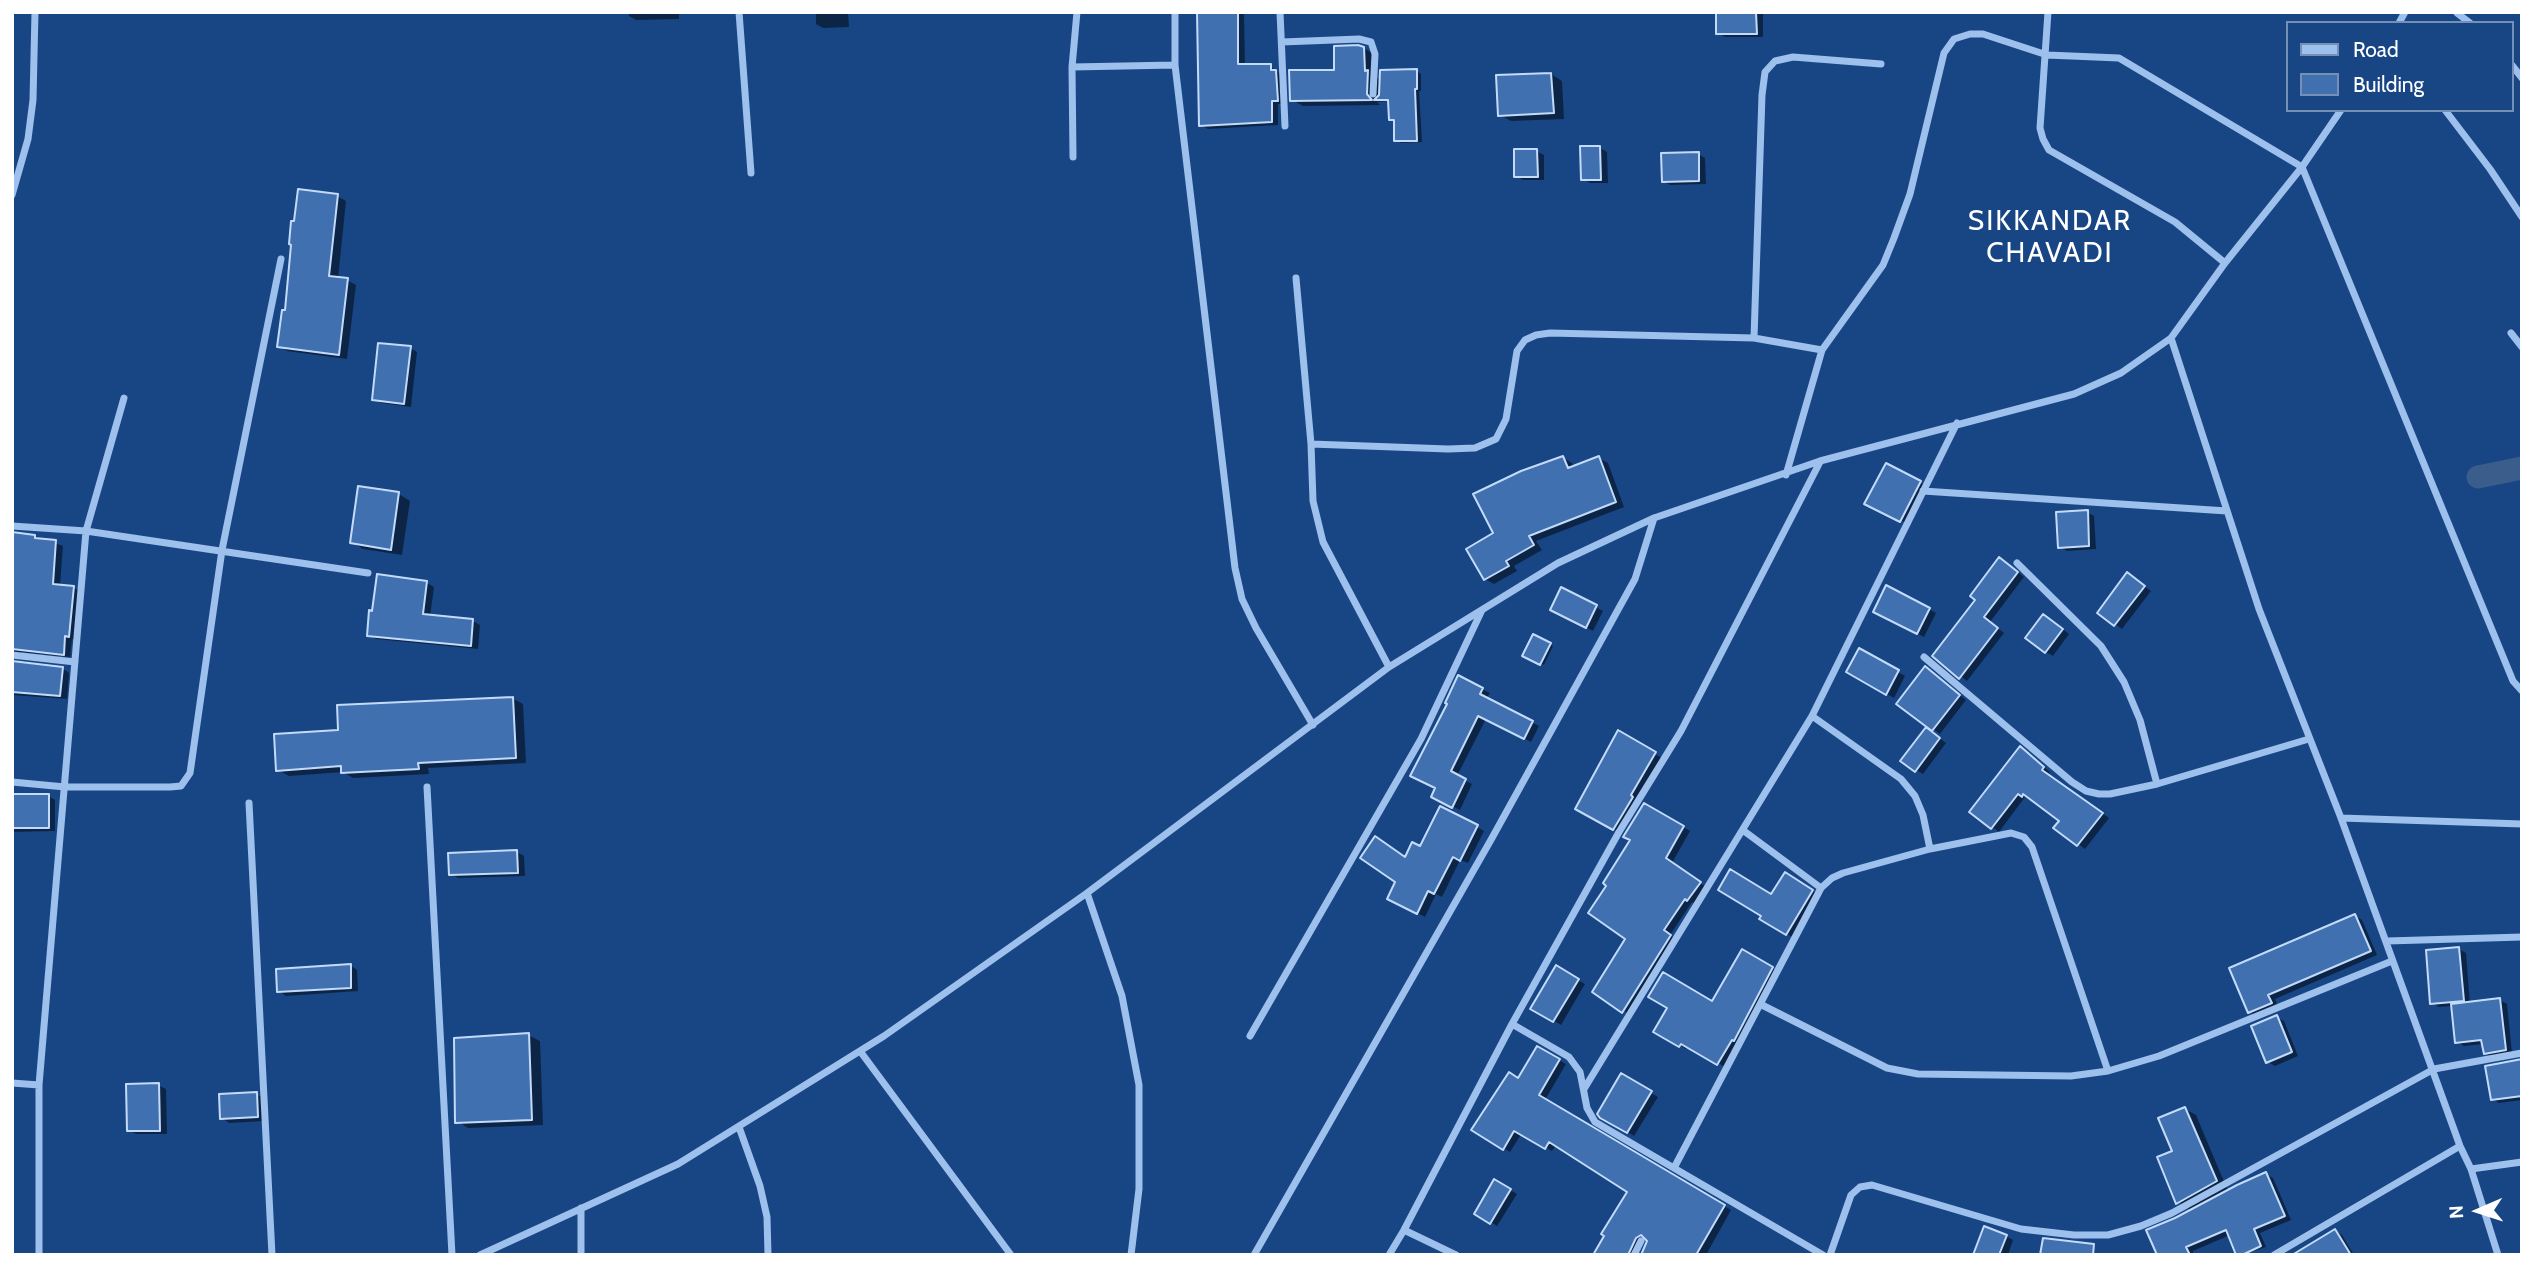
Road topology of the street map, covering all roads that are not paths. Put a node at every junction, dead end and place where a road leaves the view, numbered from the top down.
1 (35, 12) edge
2 (738, 12) edge
3 (1077, 12) edge
4 (1175, 12) edge
5 (1280, 12) edge
6 (2048, 12) edge
7 (1282, 42) junction
8 (2047, 55) junction
9 (1881, 64) dead end
10 (1175, 65) junction
11 (1072, 66) junction
12 (1373, 94) dead end
13 (2340, 112) edge
14 (2447, 112) edge
15 (1285, 126) dead end
16 (1073, 157) dead end
17 (2302, 167) junction
18 (751, 173) dead end
19 (12, 195) edge
20 (2522, 217) edge
21 (281, 260) dead end
22 (2225, 263) junction
23 (1296, 278) dead end
24 (2511, 333) dead end
25 (1754, 338) junction
26 (2171, 338) junction
27 (2522, 347) edge
28 (1822, 350) junction
29 (124, 398) dead end
30 (1957, 423) junction
31 (1311, 444) junction
32 (1820, 461) junction
33 (1786, 475) junction
34 (1923, 491) junction
35 (2227, 511) junction
36 (1654, 518) junction
37 (12, 526) edge
38 (86, 531) junction
39 (222, 551) junction
40 (2017, 563) dead end
41 (368, 573) dead end
42 (1483, 607) junction
43 (12, 655) edge
44 (1924, 657) dead end
45 (75, 662) junction
46 (1389, 667) junction
47 (2522, 691) edge
48 (1812, 716) junction
49 (1313, 726) junction
50 (2309, 739) junction
51 (12, 782) edge
52 (2157, 783) junction
53 (65, 787) junction
54 (428, 787) dead end
55 (249, 803) dead end
56 (2341, 818) junction
57 (2522, 824) edge
58 (1744, 831) junction
59 (1930, 849) junction
60 (1821, 888) junction
61 (1087, 893) junction
62 (2522, 937) edge
63 (2386, 941) junction
64 (2392, 961) junction
65 (1760, 1003) junction
66 (1512, 1024) junction
67 (1250, 1036) dead end
68 (860, 1051) junction
69 (2522, 1053) edge
70 (2434, 1069) junction
71 (2108, 1071) junction
72 (12, 1083) edge
73 (39, 1085) junction
74 (1584, 1089) junction
75 (739, 1128) junction
76 (2460, 1146) junction
77 (2522, 1162) edge
78 (1674, 1168) junction
79 (2471, 1169) junction
80 (581, 1208) junction
81 (1404, 1230) junction
82 (1641, 1241) dead end
83 (39, 1255) edge
84 (272, 1255) edge
85 (452, 1255) edge
86 (480, 1255) edge
87 (581, 1255) edge
88 (768, 1255) edge
89 (1011, 1255) edge
90 (1131, 1255) edge
91 (1254, 1255) edge
92 (1389, 1255) edge
93 (1456, 1255) edge
94 (1633, 1255) edge
95 (1823, 1255) edge
96 (1830, 1255) edge
97 (2274, 1255) edge
98 (2498, 1255) edge

1 - 19 street
2 - 18 street
3 - 11 street
4 - 10 street
5 - 7 street
6 - 8 street
7 - 12 street
7 - 15 street
8 - 17 street
8 - 22 street
8 - 28 street
9 - 25 street
10 - 11 street
10 - 49 street
11 - 16 street
13 - 17 street
14 - 20 street
17 - 22 street
17 - 47 street
21 - 39 street
22 - 26 street
23 - 31 street
24 - 27 street
25 - 28 street
25 - 31 street
26 - 30 street
26 - 35 street
28 - 33 street
29 - 38 street
30 - 32 street
30 - 34 street
31 - 46 street
32 - 33 street
32 - 66 street
33 - 36 street
34 - 35 street
34 - 48 street
35 - 50 street
36 - 42 street
36 - 91 street
37 - 38 street
38 - 39 street
38 - 45 street
39 - 41 street
39 - 53 street
40 - 52 street
42 - 46 street
42 - 67 street
43 - 45 street
44 - 52 street
45 - 53 street
46 - 49 street
48 - 58 street
48 - 59 street
49 - 61 street
50 - 52 street
50 - 56 street
51 - 53 street
53 - 73 street
54 - 85 street
55 - 84 street
56 - 57 street
56 - 63 street
58 - 60 street
58 - 74 street
59 - 60 street
59 - 71 street
60 - 65 street
61 - 68 street
61 - 90 street
62 - 63 street
63 - 64 street
64 - 70 street
64 - 71 street
65 - 71 street
65 - 78 street
66 - 74 street
66 - 81 street
68 - 75 street
68 - 89 street
69 - 70 street
70 - 76 street
70 - 96 street
72 - 73 street
73 - 83 street
74 - 78 street
75 - 80 street
75 - 88 street
76 - 79 street
76 - 97 street
77 - 79 street
78 - 95 street
79 - 98 street
80 - 86 street
80 - 87 street
81 - 92 street
81 - 93 street
82 - 94 street

